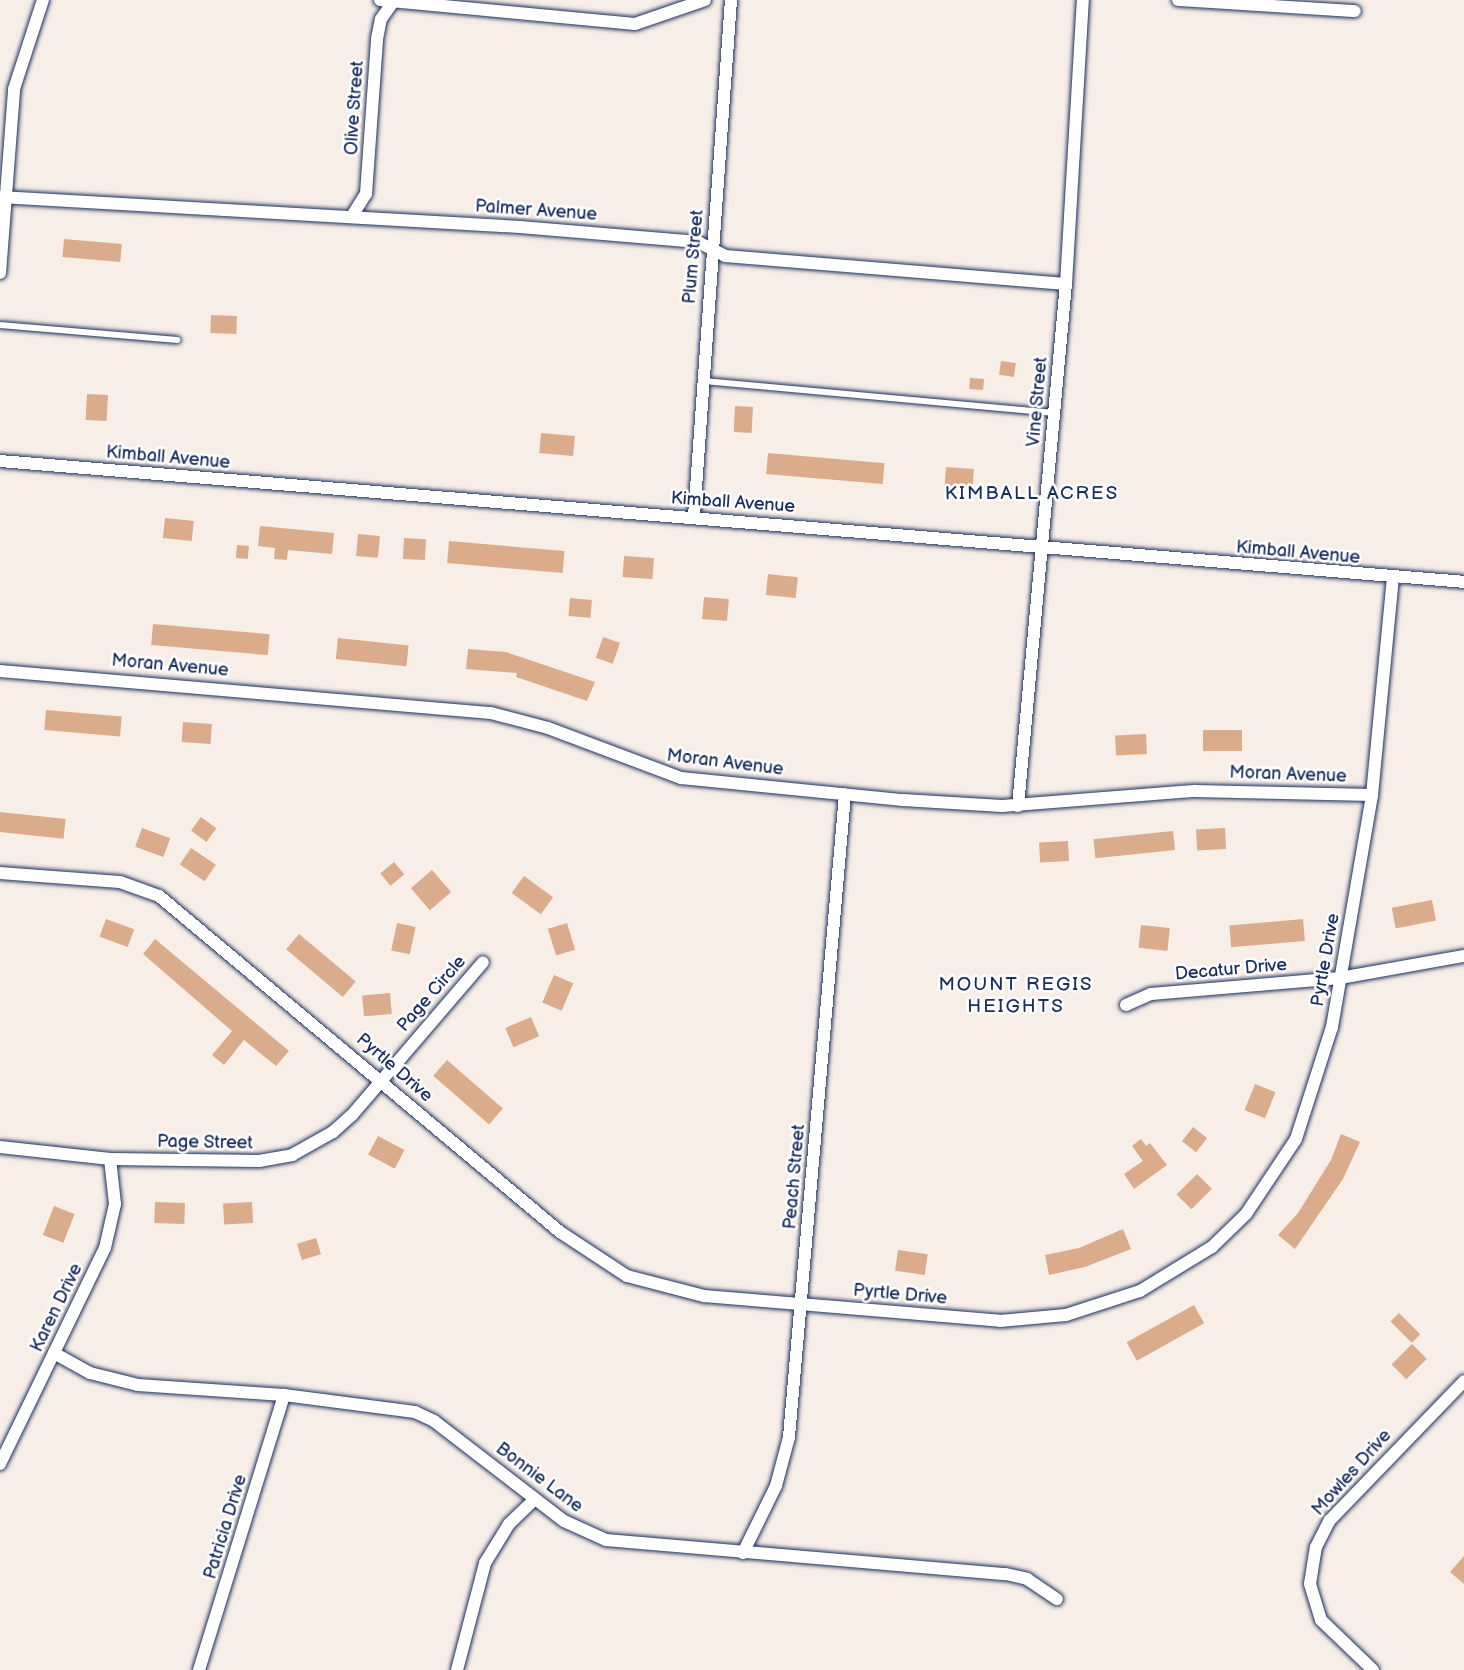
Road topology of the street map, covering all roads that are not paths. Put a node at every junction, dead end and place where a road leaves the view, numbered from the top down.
1 (43, 0) edge
2 (705, 0) edge
3 (731, 0) edge
4 (1083, 0) edge
5 (1178, 0) edge
6 (386, 1) edge
7 (1355, 11) dead end
8 (4, 197) edge
9 (352, 216) junction
10 (712, 250) junction
11 (0, 273) edge
12 (1066, 284) junction
13 (0, 325) edge
14 (177, 340) dead end
15 (702, 381) junction
16 (1055, 412) junction
17 (0, 461) edge
18 (694, 516) junction
19 (1044, 548) junction
20 (1393, 578) junction
21 (1464, 582) edge
22 (0, 670) edge
23 (845, 794) junction
24 (1373, 795) junction
25 (1018, 806) junction
26 (0, 873) edge
27 (1464, 956) edge
28 (483, 962) dead end
29 (1340, 978) junction
30 (1126, 1005) dead end
31 (381, 1080) junction
32 (0, 1147) edge
33 (110, 1159) junction
34 (800, 1304) junction
35 (54, 1353) junction
36 (1464, 1381) edge
37 (284, 1395) junction
38 (0, 1464) edge
39 (535, 1499) junction
40 (743, 1553) junction
41 (1056, 1599) dead end
42 (199, 1670) edge
43 (457, 1670) edge
44 (1373, 1670) edge

1 - 8 street
2 - 6 street
3 - 10 street, Plum Street
4 - 12 street, Vine Street
5 - 7 street
6 - 9 street, Olive Street
8 - 9 street, Palmer Avenue
8 - 11 street
9 - 10 street, Palmer Avenue
10 - 12 street, Palmer Avenue
10 - 15 street, Plum Street
12 - 16 street, Vine Street
13 - 14 lane
15 - 16 lane
15 - 18 street, Plum Street
16 - 19 street, Vine Street
17 - 18 street, Kimball Avenue
18 - 19 street, Kimball Avenue
19 - 20 street, Kimball Avenue
19 - 25 street, Vine Street
20 - 21 street, Kimball Avenue
20 - 24 street, Pyrtle Drive
22 - 23 street, Moran Avenue
23 - 25 street, Moran Avenue
23 - 34 street, Peach Street
24 - 25 street, Moran Avenue
24 - 29 street, Pyrtle Drive
26 - 31 street, Pyrtle Drive
27 - 29 street, Decatur Drive
28 - 31 street, Page Circle
29 - 30 street, Decatur Drive
29 - 34 street, Pyrtle Drive
31 - 33 street, Page Street
31 - 34 street, Pyrtle Drive
32 - 33 street, Page Street
33 - 35 street, Karen Drive
34 - 40 street, Peach Street
35 - 37 street, Bonnie Lane
35 - 38 street, Karen Drive
36 - 44 street, Mowles Drive
37 - 39 street, Bonnie Lane
37 - 42 street, Patricia Drive
39 - 40 street, Bonnie Lane
39 - 43 street
40 - 41 street, Bonnie Lane

